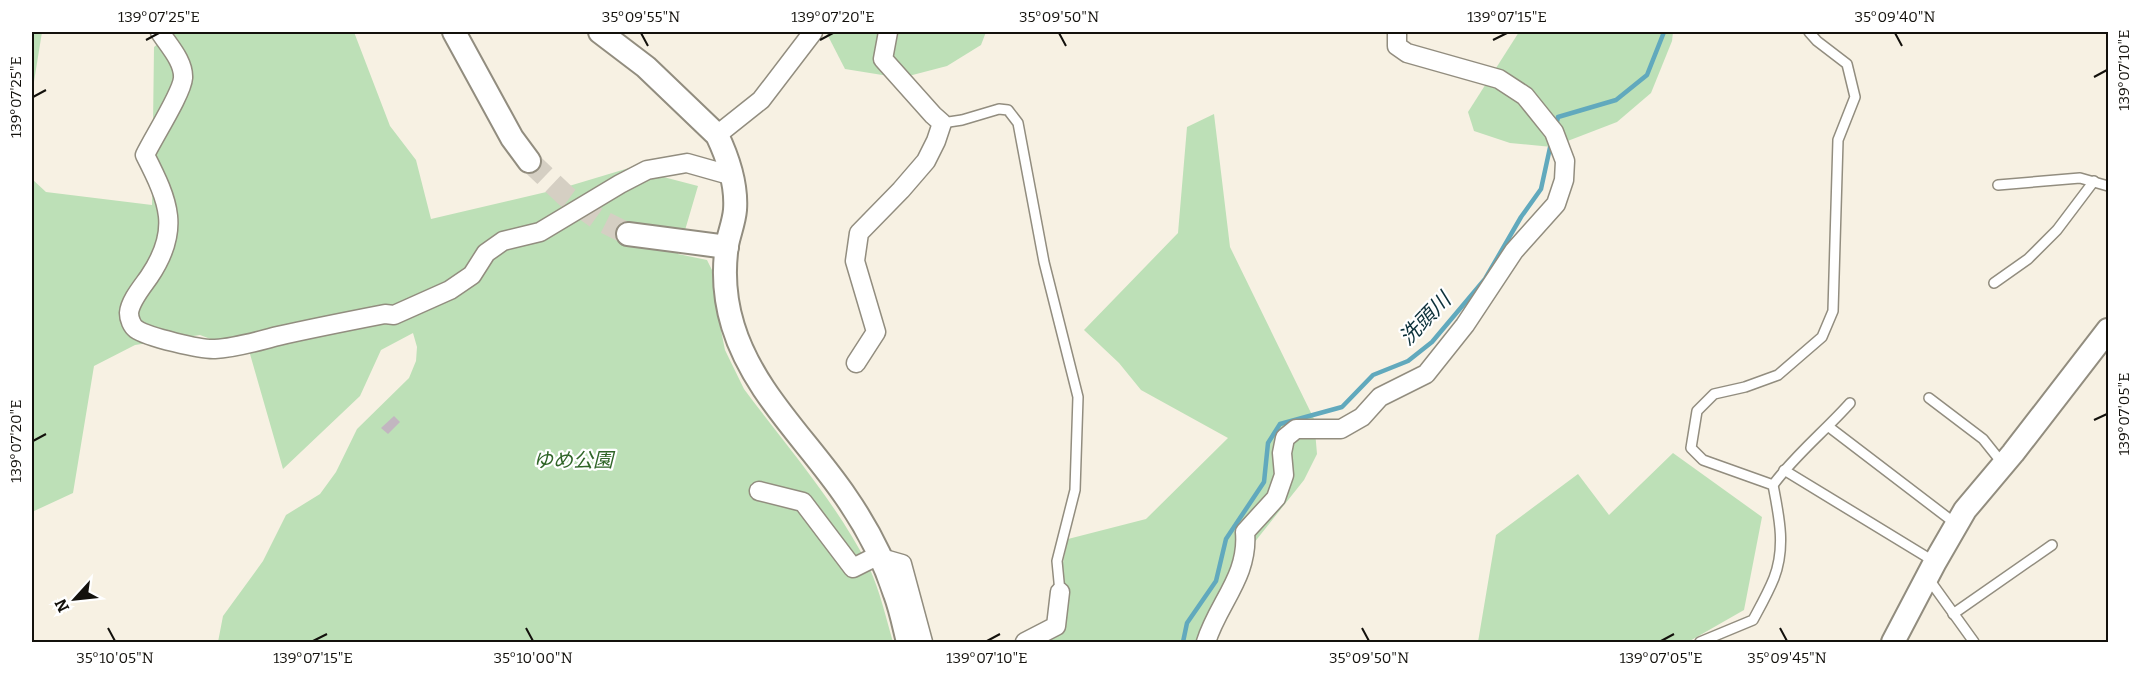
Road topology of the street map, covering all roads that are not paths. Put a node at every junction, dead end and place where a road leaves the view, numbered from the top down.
1 (160, 32) edge
2 (600, 32) edge
3 (813, 32) edge
4 (888, 32) edge
5 (1397, 32) edge
6 (1809, 32) edge
7 (460, 34) edge
8 (942, 123) junction
9 (717, 135) junction
10 (529, 161) tunnel mouth
11 (733, 177) junction
12 (2094, 181) junction
13 (1998, 185) dead end
14 (2109, 186) edge
15 (628, 234) tunnel mouth
16 (727, 247) junction
17 (1994, 283) dead end
18 (2109, 330) edge
19 (856, 363) dead end
20 (1929, 398) dead end
21 (1850, 403) dead end
22 (1829, 427) junction
23 (2003, 464) junction
24 (1784, 470) junction
25 (1773, 485) junction
26 (759, 491) dead end
27 (1956, 524) junction
28 (2052, 545) dead end
29 (880, 556) junction
30 (1931, 570) junction
31 (1060, 592) joint
32 (1953, 614) junction
33 (908, 642) edge
34 (923, 642) edge
35 (1025, 642) edge
36 (1206, 642) edge
37 (1700, 642) edge
38 (1893, 642) edge
39 (1974, 642) edge

1 - 11 street
2 - 9 street
3 - 9 street
4 - 8 street
5 - 36 street
6 - 25 lane
7 - 10 street
8 - 19 street
8 - 31 lane
9 - 11 street
11 - 16 street
12 - 13 lane
12 - 14 lane
12 - 17 lane
15 - 16 street
16 - 29 street
18 - 23 street
20 - 23 lane
21 - 22 lane
22 - 24 lane
22 - 27 lane
23 - 27 street
24 - 25 lane
24 - 30 lane
25 - 37 lane
26 - 29 street
27 - 30 street
28 - 32 lane
29 - 33 street
29 - 34 street
30 - 32 lane
30 - 38 street
31 - 35 street
32 - 39 lane

